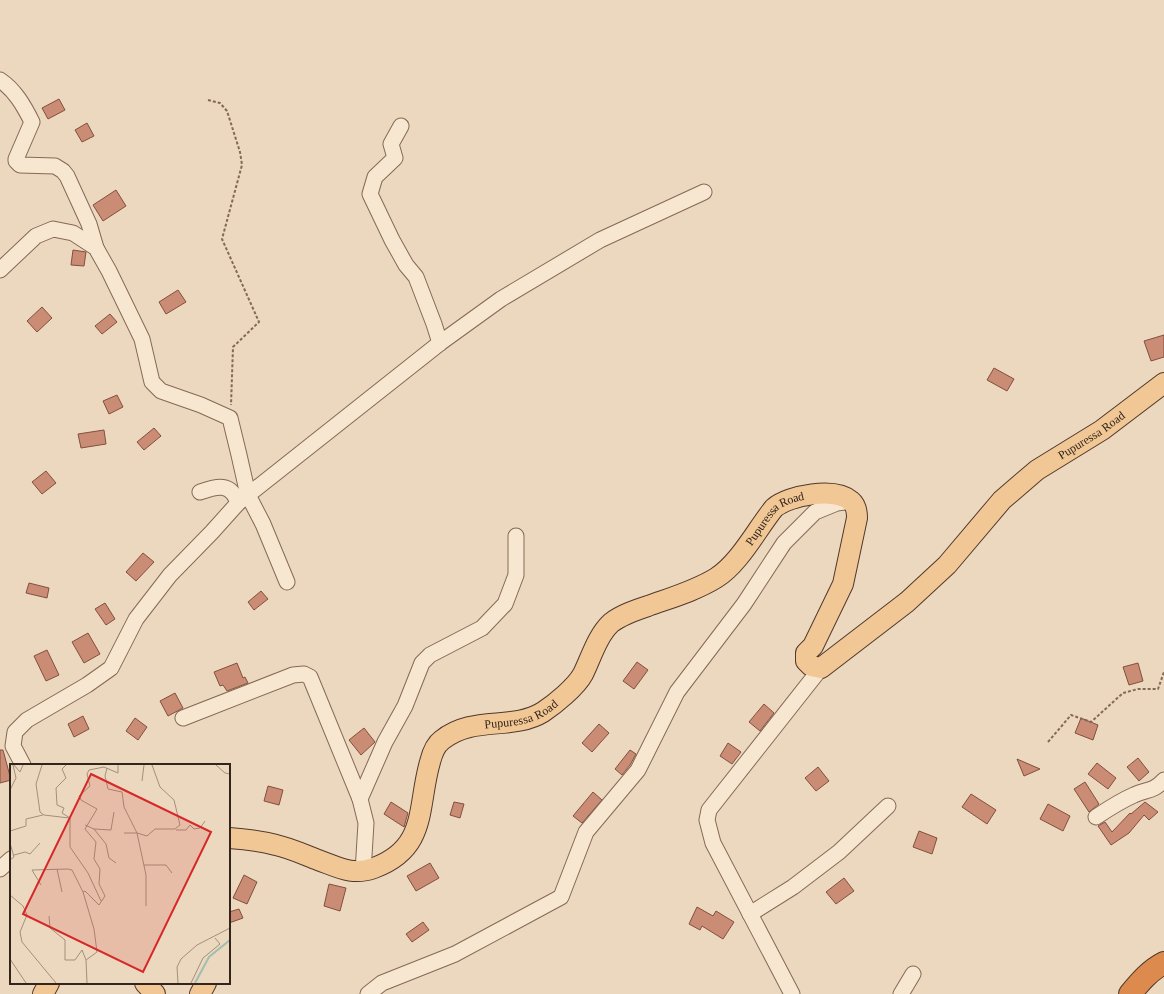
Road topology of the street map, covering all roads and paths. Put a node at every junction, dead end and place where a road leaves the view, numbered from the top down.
1 (0, 80) edge
2 (208, 100) dead end
3 (401, 126) dead end
4 (704, 192) dead end
5 (96, 248) junction
6 (0, 270) edge
7 (440, 343) junction
8 (1164, 383) edge
9 (230, 418) junction
10 (200, 492) dead end
11 (243, 499) junction
12 (851, 501) junction
13 (516, 536) dead end
14 (287, 582) dead end
15 (821, 668) junction
16 (1164, 672) edge
17 (184, 718) dead end
18 (1048, 742) dead end
19 (22, 764) edge
20 (1164, 780) edge
21 (360, 799) junction
22 (888, 806) dead end
23 (1096, 817) dead end
24 (230, 838) edge
25 (10, 860) edge
26 (0, 869) edge
27 (363, 872) junction
28 (750, 914) junction
29 (1164, 963) edge
30 (913, 974) dead end
31 (48, 984) edge
32 (146, 984) edge
33 (205, 984) edge
34 (43, 994) edge
35 (155, 994) edge
36 (200, 994) edge
37 (368, 994) edge
38 (792, 994) edge
39 (901, 994) edge
40 (1130, 994) edge

1 - 5 street
2 - 9 path
3 - 7 street
4 - 7 street
5 - 6 street
5 - 9 street
7 - 11 street
8 - 15 main road, Pupuressa Road
9 - 11 street
10 - 11 street
11 - 14 street
11 - 19 street
12 - 15 main road
12 - 27 main road, Pupuressa Road
12 - 37 street
13 - 21 street
15 - 28 street
16 - 18 path
17 - 21 street
20 - 23 street
21 - 27 street
22 - 28 street
24 - 27 main road, Pupuressa Road
25 - 26 street
28 - 38 street
29 - 40 highway
30 - 39 street
31 - 34 main road
32 - 35 main road
33 - 36 main road

